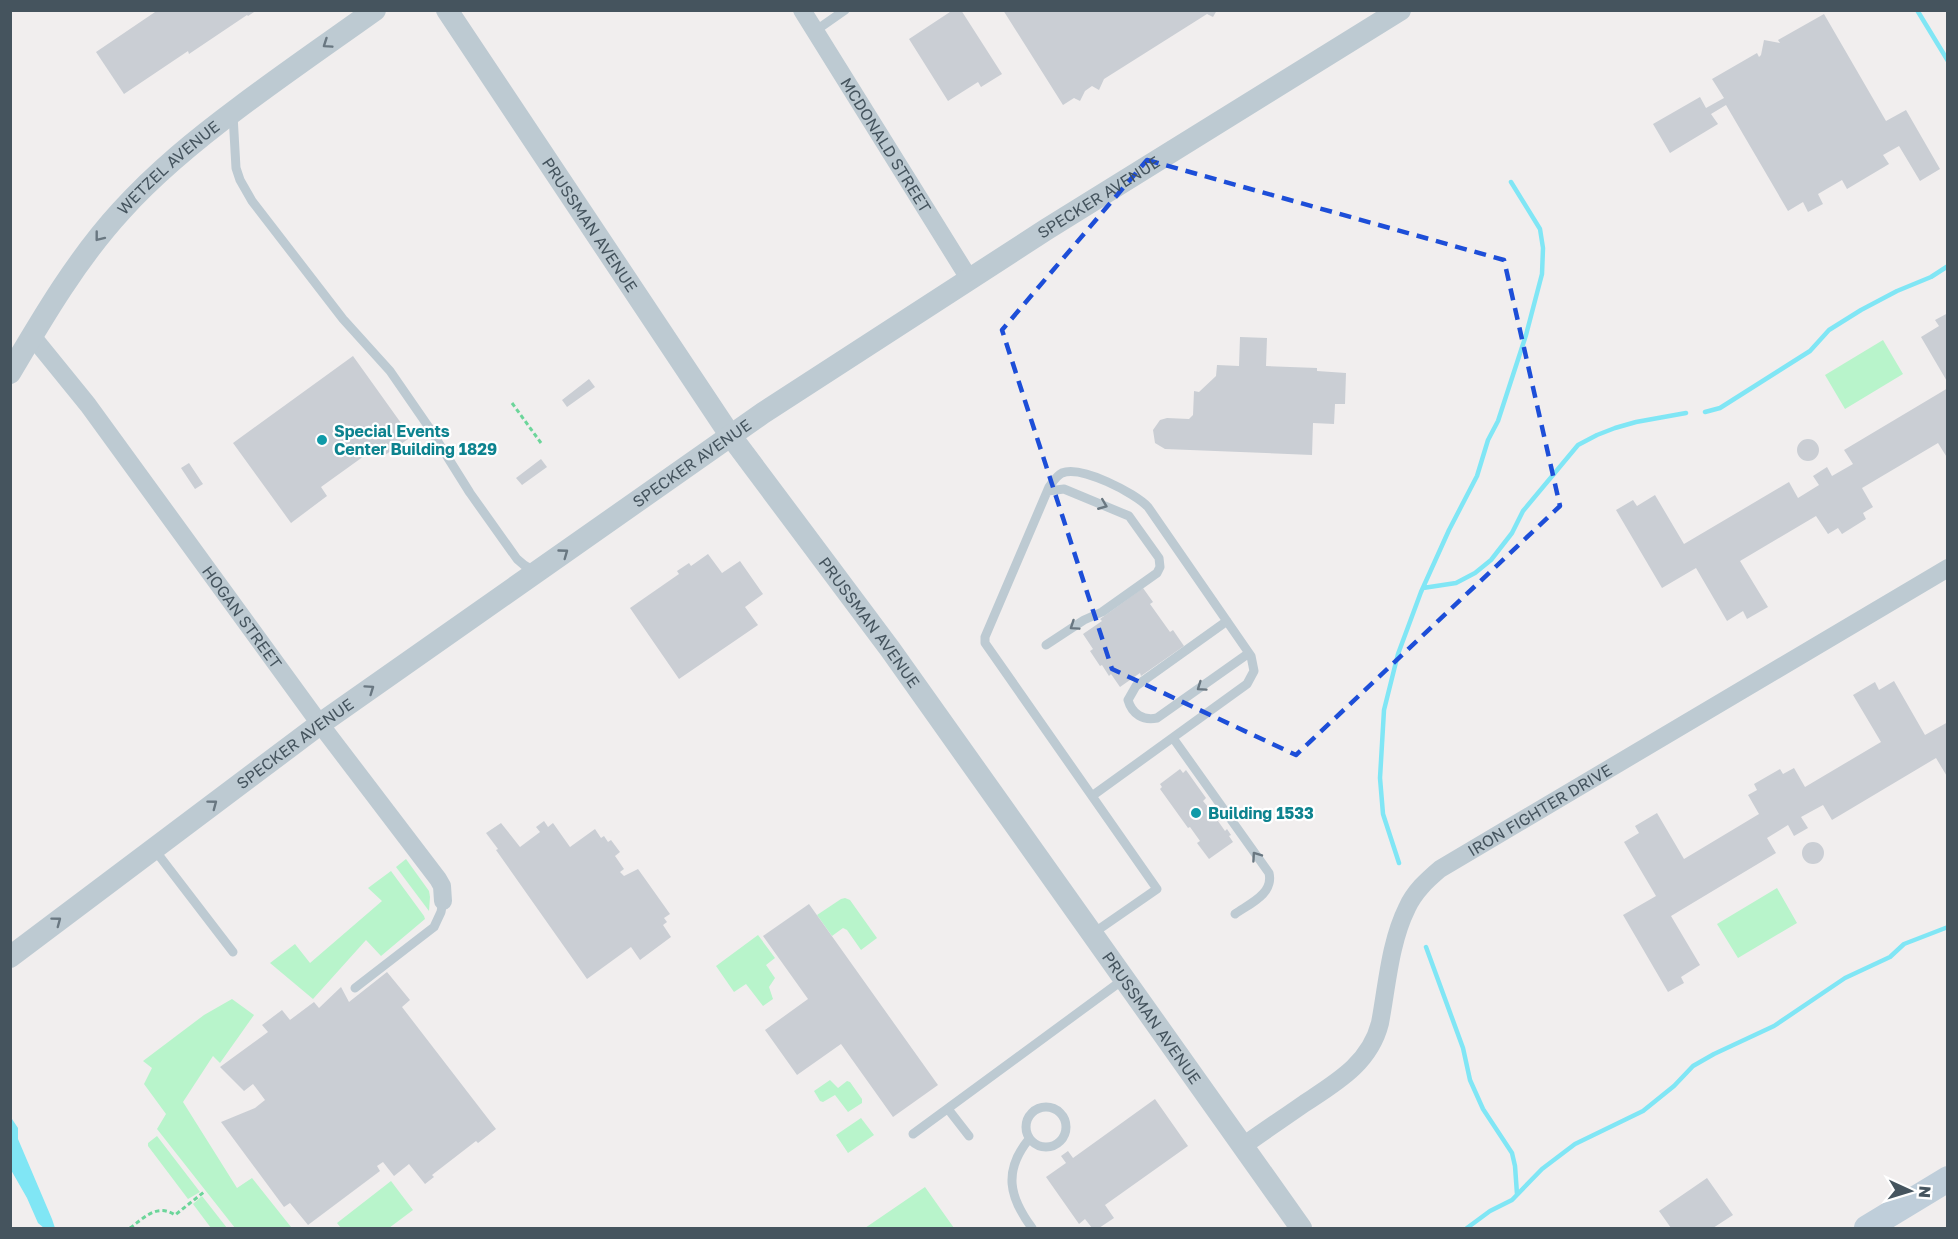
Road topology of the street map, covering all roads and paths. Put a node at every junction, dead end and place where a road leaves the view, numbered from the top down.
1 (375, 10) edge
2 (447, 10) edge
3 (802, 10) edge
4 (845, 10) edge
5 (1400, 10) edge
6 (815, 31) junction
7 (233, 112) junction
8 (970, 280) junction
9 (32, 336) junction
10 (10, 373) edge
11 (512, 403) dead end
12 (730, 435) junction
13 (540, 443) dead end
14 (1048, 491) junction
15 (1947, 568) edge
16 (537, 572) junction
17 (1227, 621) junction
18 (1046, 645) dead end
19 (1249, 653) junction
20 (320, 724) junction
21 (1173, 738) junction
22 (1092, 796) junction
23 (153, 848) junction
24 (443, 901) joint
25 (1235, 914) dead end
26 (1092, 934) junction
27 (233, 952) dead end
28 (10, 957) edge
29 (1124, 979) junction
30 (355, 988) dead end
31 (948, 1109) junction
32 (913, 1134) dead end
33 (969, 1136) dead end
34 (1029, 1139) junction
35 (1243, 1146) junction
36 (1947, 1179) edge
37 (204, 1192) dead end
38 (130, 1228) edge
39 (1032, 1228) edge
40 (1302, 1228) edge
41 (1867, 1228) edge

1 -> 7 street, WETZEL AVENUE
2 - 12 street, PRUSSMAN AVENUE
3 - 6 street, MCDONALD STREET
4 - 6 lane
5 - 8 street, SPECKER AVENUE
6 - 8 street, MCDONALD STREET
7 -> 9 street, WETZEL AVENUE
7 - 16 lane
8 - 12 street, SPECKER AVENUE
9 - 10 street, WETZEL AVENUE
9 - 20 street, HOGAN STREET
11 - 13 path
16 -> 12 street, SPECKER AVENUE
12 - 26 street, PRUSSMAN AVENUE
14 - 17 lane
14 -> 18 lane
14 - 22 lane
15 - 35 street, IRON FIGHTER DRIVE
20 -> 16 street, SPECKER AVENUE
17 - 19 lane
19 -> 17 lane
19 - 21 lane
23 -> 20 street, SPECKER AVENUE
20 - 24 street, HOGAN STREET
21 - 22 lane
25 -> 21 lane
22 - 26 lane
23 - 27 lane
28 -> 23 street, SPECKER AVENUE
24 - 30 lane
26 - 29 street, PRUSSMAN AVENUE
29 - 31 lane
29 - 35 street, PRUSSMAN AVENUE
31 - 32 lane
31 - 33 lane
34 - 34 lane
34 - 39 lane
35 - 40 street, PRUSSMAN AVENUE
36 - 41 main road
37 - 38 path

